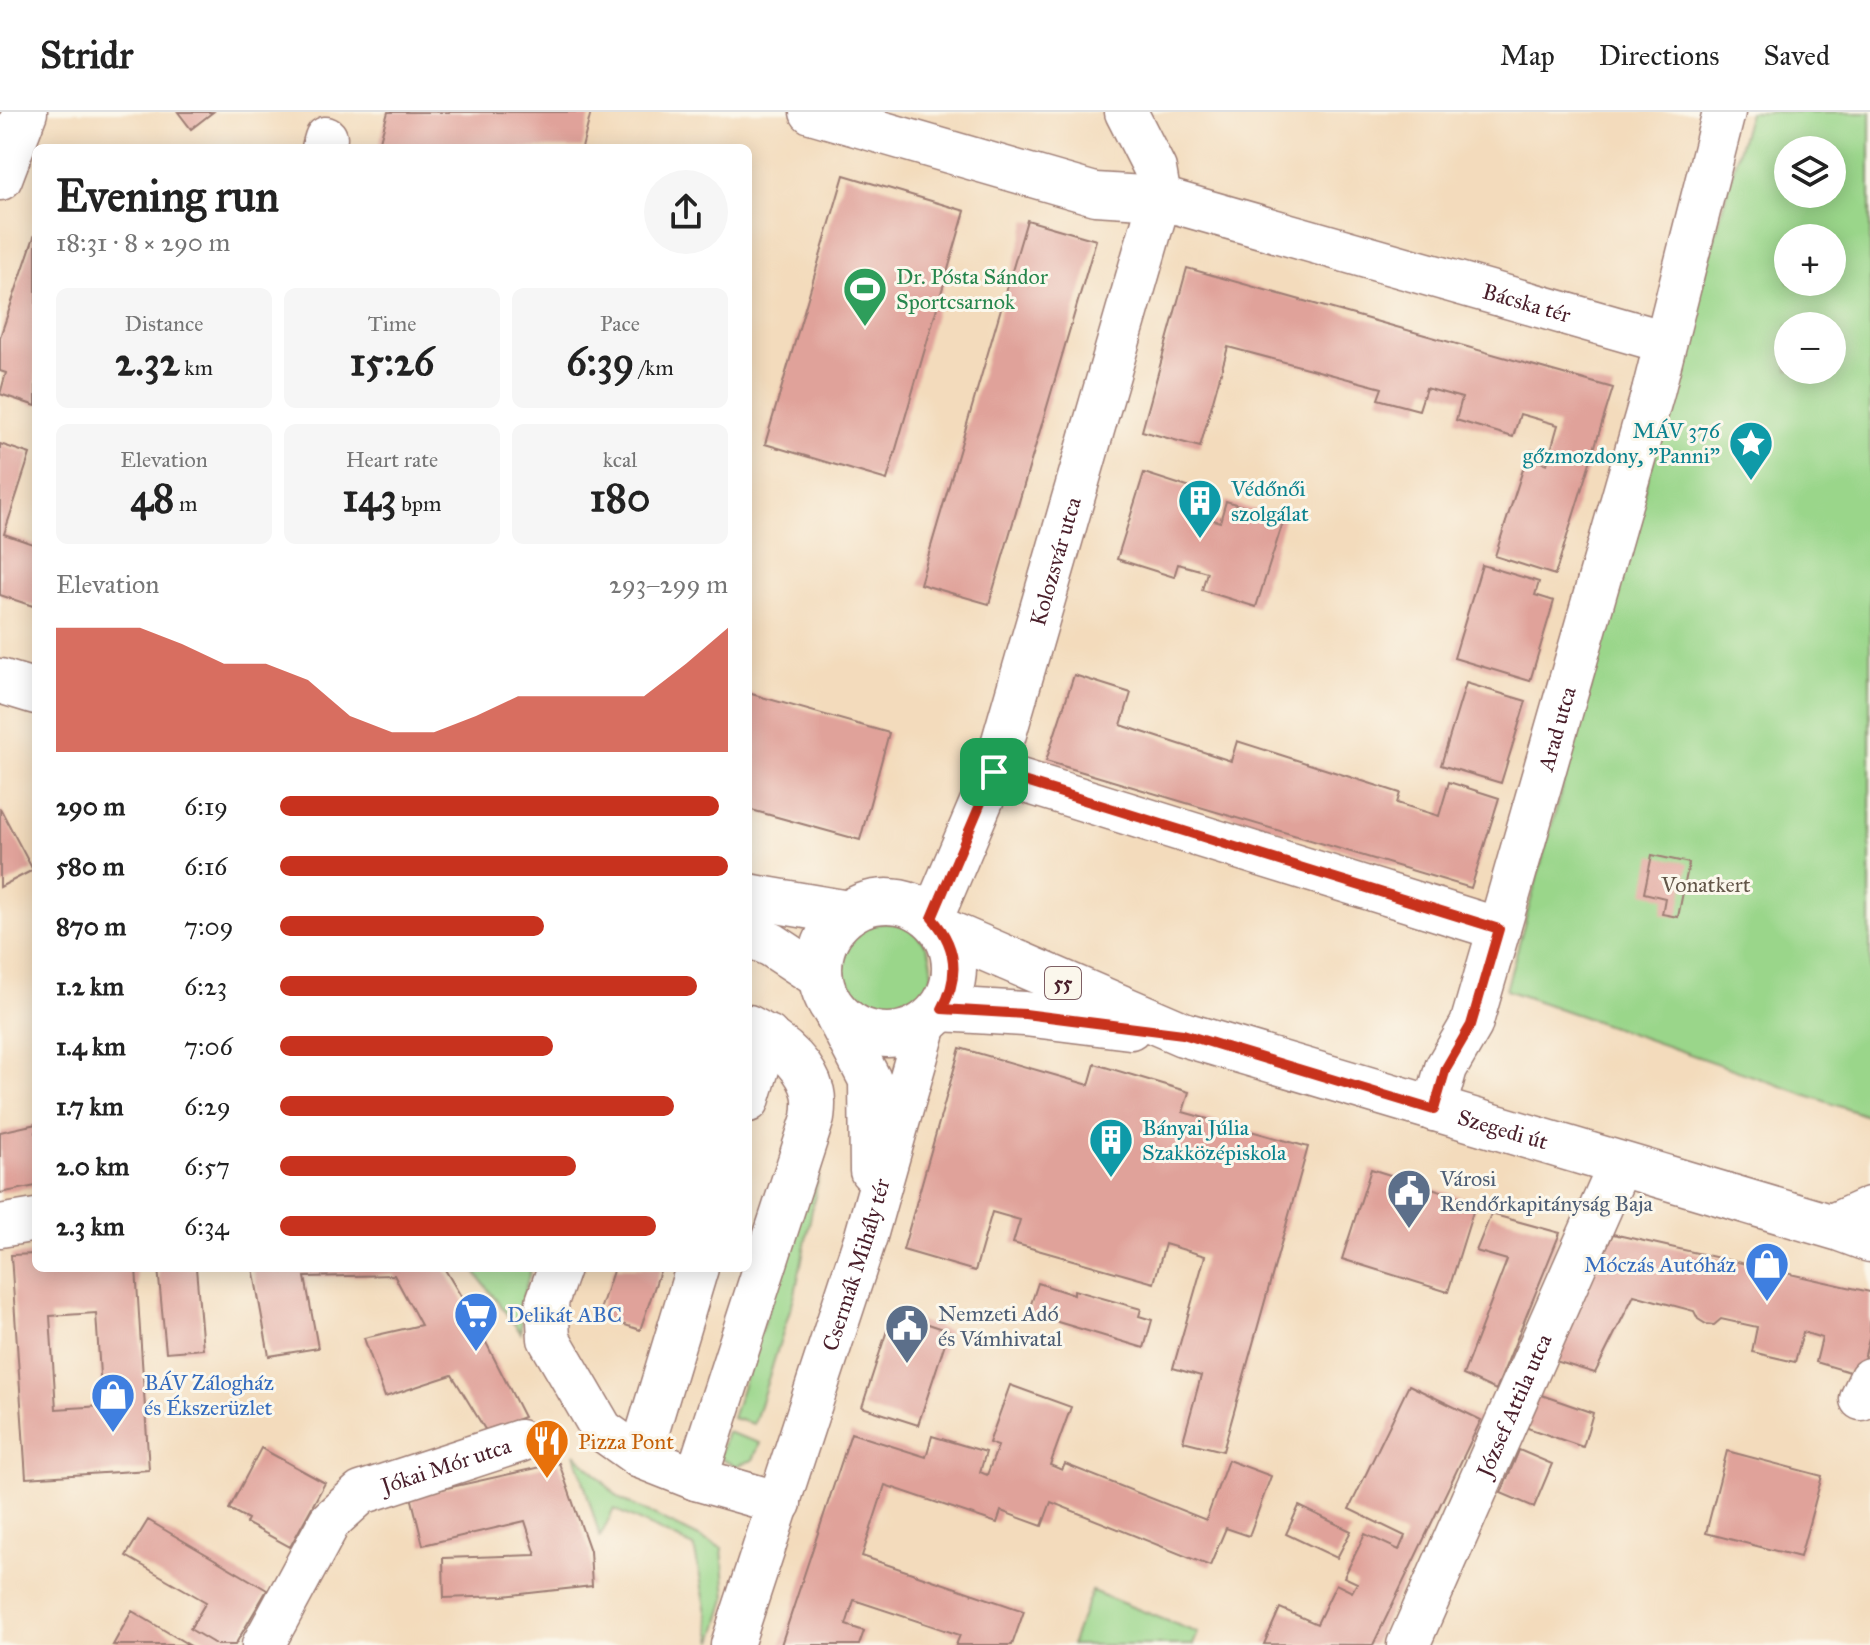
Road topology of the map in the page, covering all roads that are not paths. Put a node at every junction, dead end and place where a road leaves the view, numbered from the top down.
1 (25, 112) edge
2 (811, 112) edge
3 (1126, 112) edge
4 (1724, 112) edge
5 (885, 122) edge
6 (0, 178) edge
7 (1160, 198) junction
8 (1665, 342) junction
9 (994, 772) junction
10 (752, 897) edge
11 (848, 913) junction
12 (938, 924) junction
13 (1499, 929) junction
14 (752, 936) edge
15 (827, 993) junction
16 (934, 1017) junction
17 (758, 1031) edge
18 (1183, 1034) junction
19 (752, 1073) edge
20 (1434, 1110) junction
21 (1620, 1164) junction
22 (1870, 1208) edge
23 (32, 1221) edge
24 (0, 1226) edge
25 (1850, 1233) edge
26 (866, 1236) junction
27 (558, 1272) edge
28 (696, 1272) edge
29 (520, 1441) dead end
30 (640, 1457) junction
31 (696, 1479) junction
32 (780, 1503) junction
33 (263, 1645) edge
34 (732, 1645) edge
35 (1408, 1645) edge

1 - 6 main road
2 - 5 street, Bácska tér
3 - 7 street
4 - 8 street
5 - 7 street, Bácska tér
7 - 8 street, Bácska tér
7 - 9 street, Kolozsvár utca
8 - 13 street, Arad utca
9 - 12 street, Kolozsvár utca
9 - 13 street
10 - 11 main road, 55
11 - 12 main road, 55
11 - 15 main road
12 - 16 main road
12 - 18 main road, Szegedi út / 55
13 - 20 street, Arad utca
14 - 15 main road, 55
15 - 16 main road, 55
15 - 26 street
16 - 18 main road, Szegedi út / 55
16 - 26 street, Csermák Mihály tér
17 - 19 street
17 - 31 street
18 - 20 main road, Szegedi út / 55
20 - 21 main road, Szegedi út / 55
21 - 25 main road, Szegedi út / 55
21 - 35 street, József Attila utca
22 - 25 street
23 - 24 street
26 - 32 street, Csermák Mihály tér
27 - 30 street
28 - 30 street
29 - 33 street, Jókai Mór utca
30 - 31 street
31 - 32 street
32 - 34 street, Csermák Mihály tér

